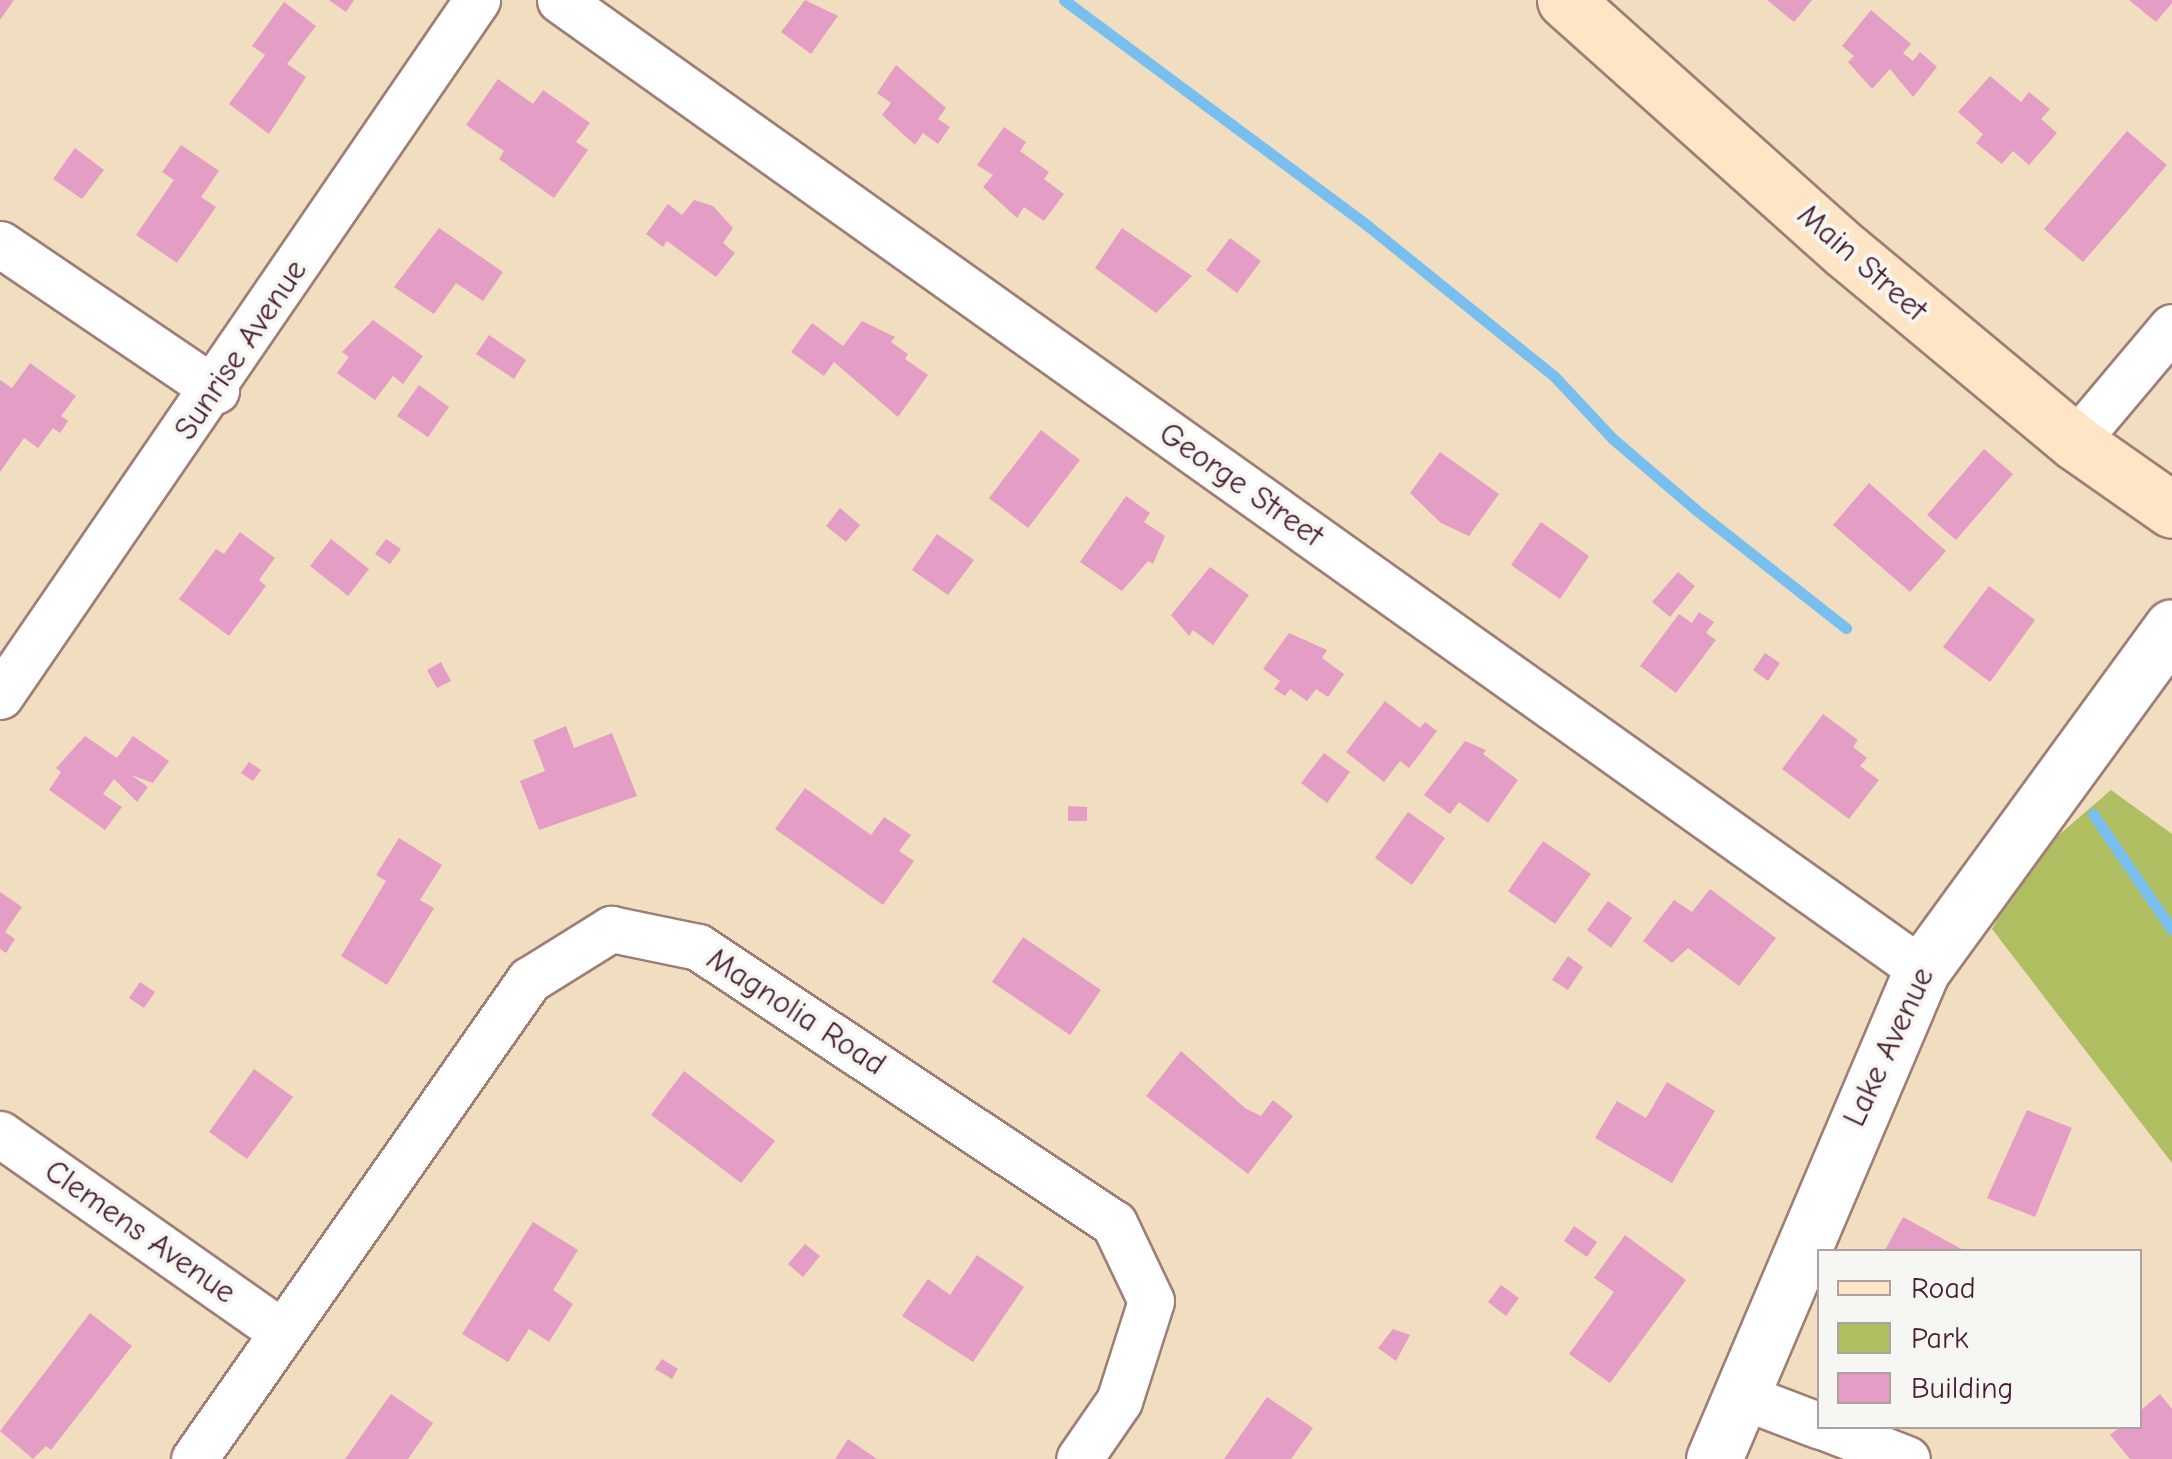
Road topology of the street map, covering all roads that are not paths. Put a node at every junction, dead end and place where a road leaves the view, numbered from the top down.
1 (477, 0) edge
2 (560, 0) edge
3 (1588, 7) edge
4 (0, 244) edge
5 (2172, 327) edge
6 (216, 390) junction
7 (2075, 442) junction
8 (2172, 510) edge
9 (2172, 628) edge
10 (0, 696) edge
11 (1922, 970) junction
12 (0, 1134) edge
13 (280, 1331) junction
14 (1739, 1395) junction
15 (1817, 1425) edge
16 (1828, 1429) edge
17 (194, 1459) edge
18 (1079, 1459) edge
19 (1714, 1459) edge
20 (1908, 1459) edge

1 - 6 street, Sunrise Avenue
2 - 11 street, George Street
3 - 7 main road, Main Street
4 - 6 street
5 - 7 street
6 - 10 street, Sunrise Avenue
7 - 8 main road, Main Street
9 - 11 street, Lake Avenue
11 - 14 street, Lake Avenue
12 - 13 street, Clemens Avenue
13 - 17 street, Magnolia Road
13 - 18 street, Magnolia Road
14 - 15 street
14 - 19 street, Lake Avenue
16 - 20 street

